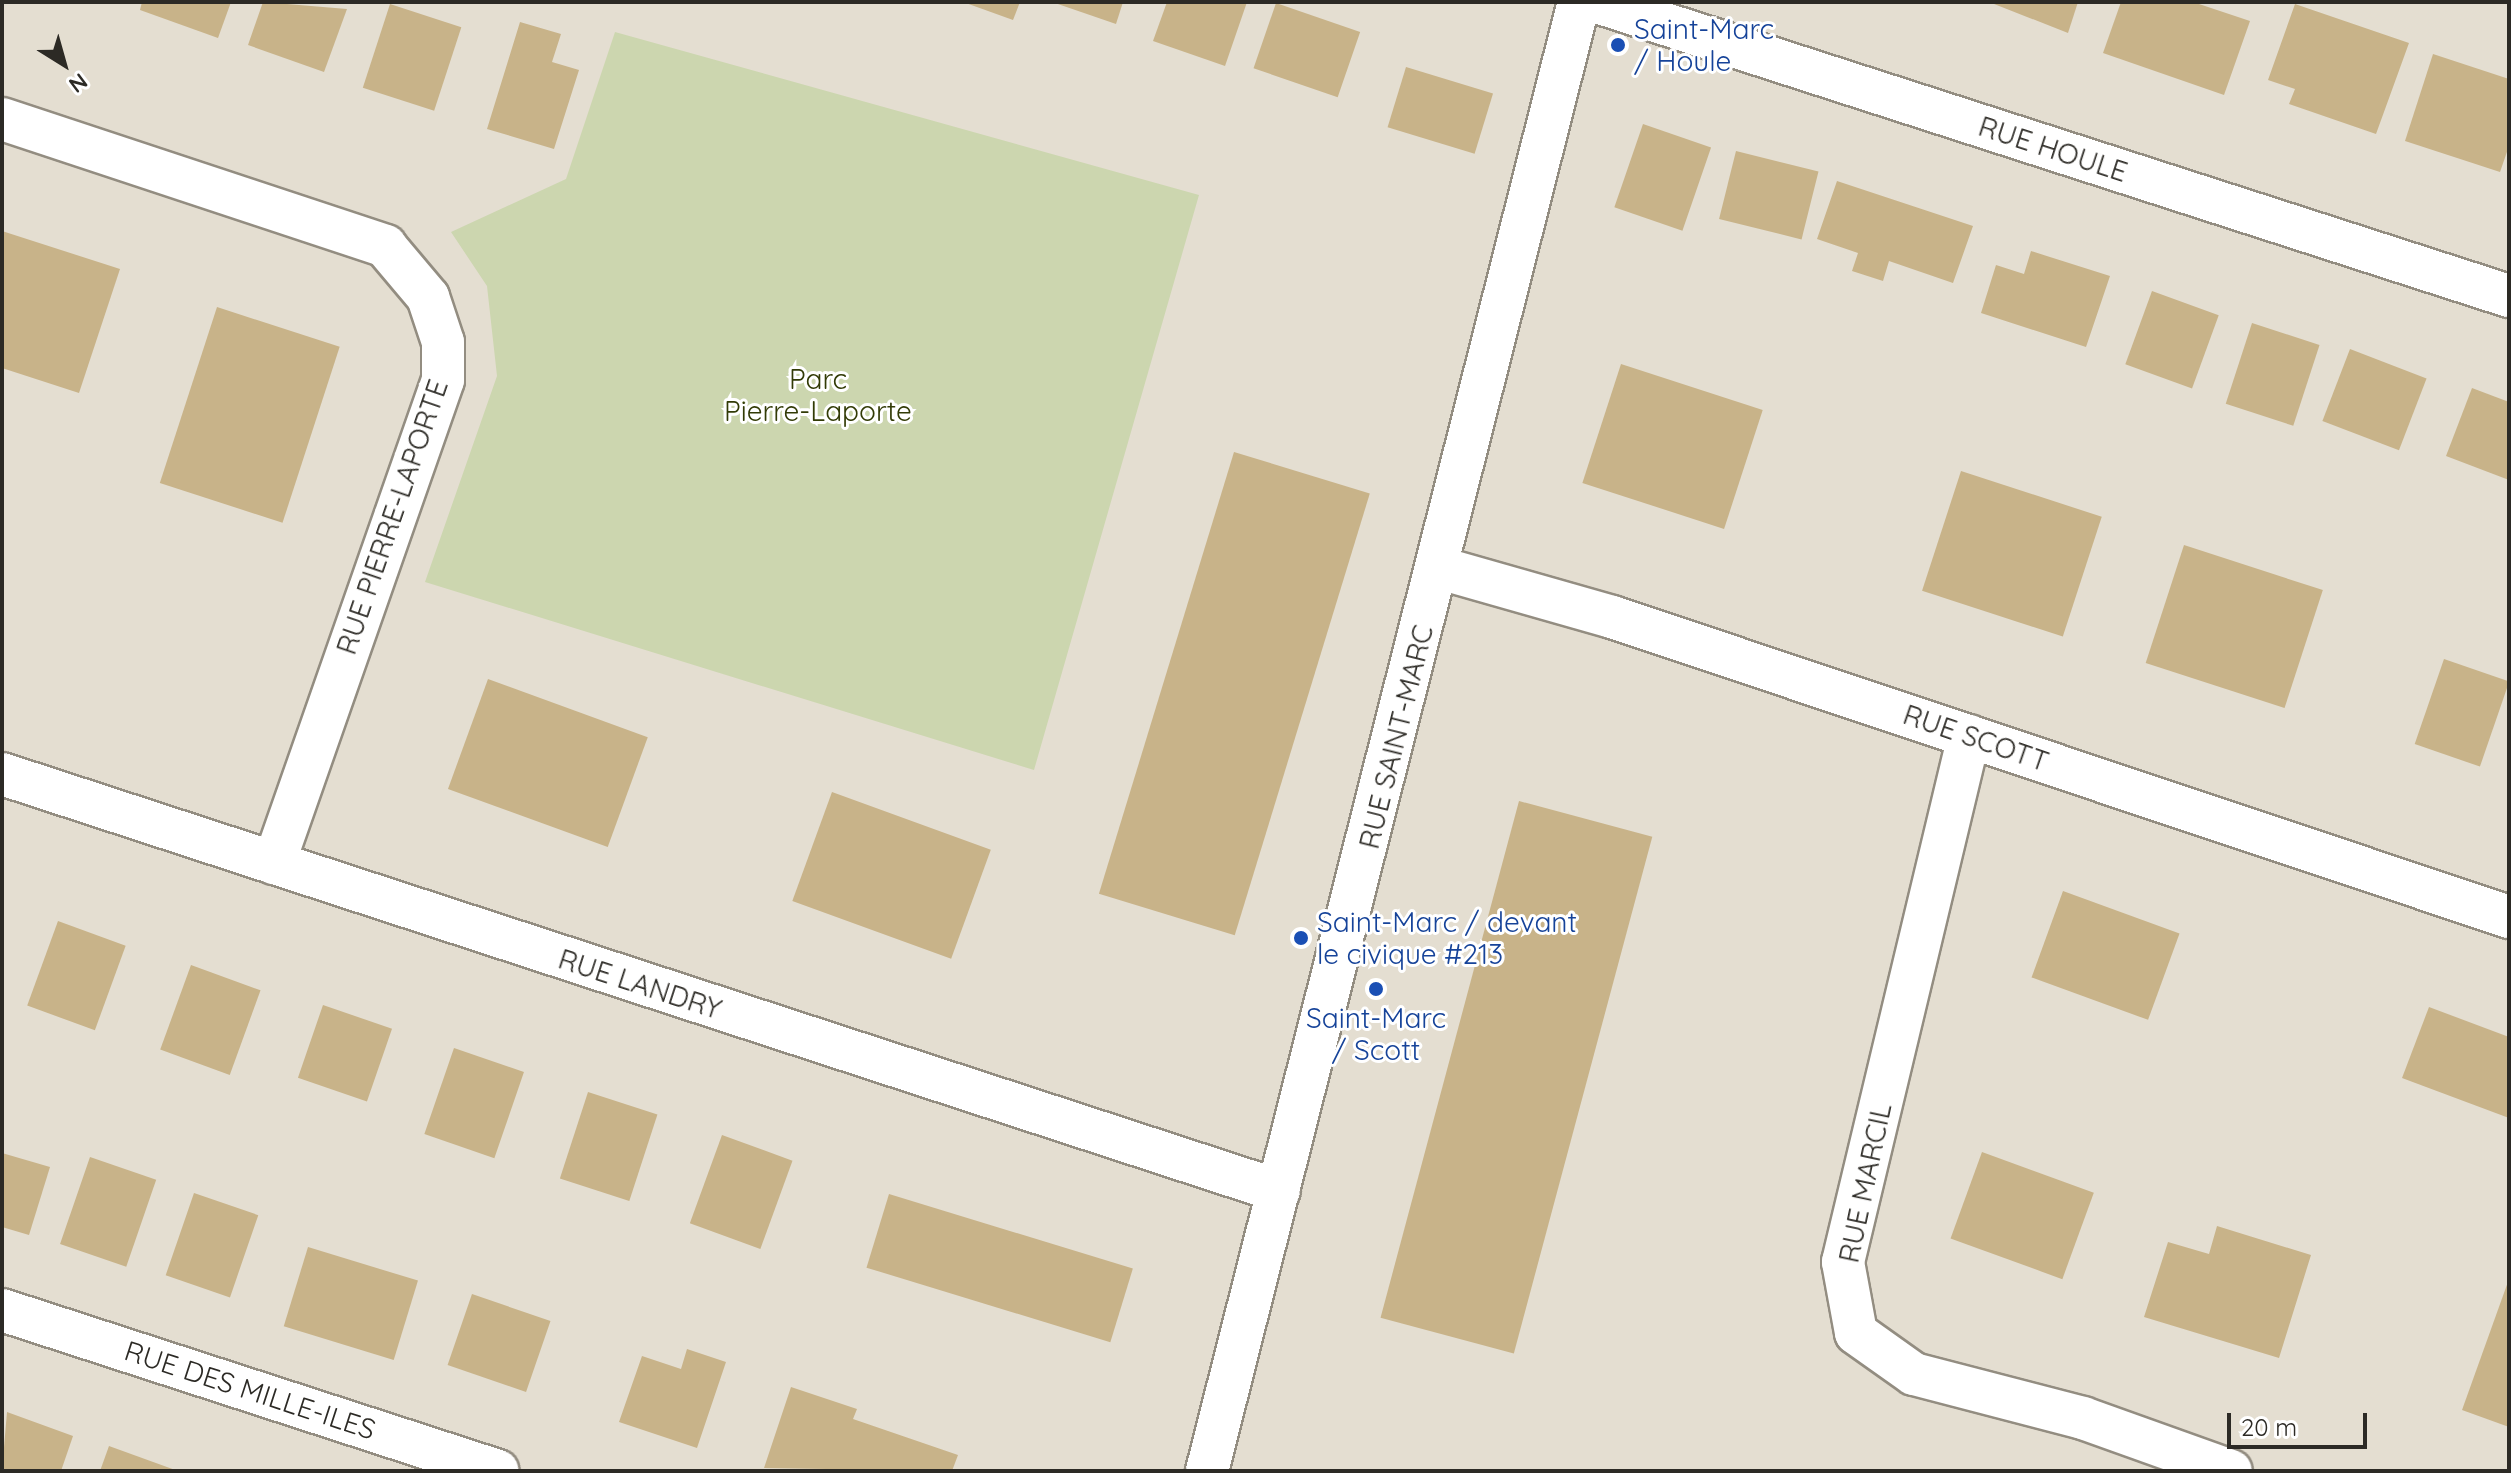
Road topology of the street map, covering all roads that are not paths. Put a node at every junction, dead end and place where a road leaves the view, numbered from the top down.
1 (1579, 2) edge
2 (1597, 2) edge
3 (2, 119) edge
4 (2509, 296) edge
5 (1440, 568) junction
6 (1969, 736) junction
7 (2, 774) edge
8 (274, 863) junction
9 (2509, 917) edge
10 (1279, 1191) junction
11 (2, 1310) edge
12 (498, 1471) edge
13 (1207, 1471) edge
14 (2231, 1471) edge

1 - 5 street, RUE SAINT-MARC
2 - 4 street, RUE HOULE
3 - 8 street, RUE PIERRE-LAPORTE
5 - 6 street, RUE SCOTT
5 - 10 street, RUE SAINT-MARC
6 - 9 street, RUE SCOTT
6 - 14 street, RUE MARCIL
7 - 8 street, RUE LANDRY
8 - 10 street, RUE LANDRY
10 - 13 street, RUE SAINT-MARC
11 - 12 street, RUE DES MILLE-ILES

